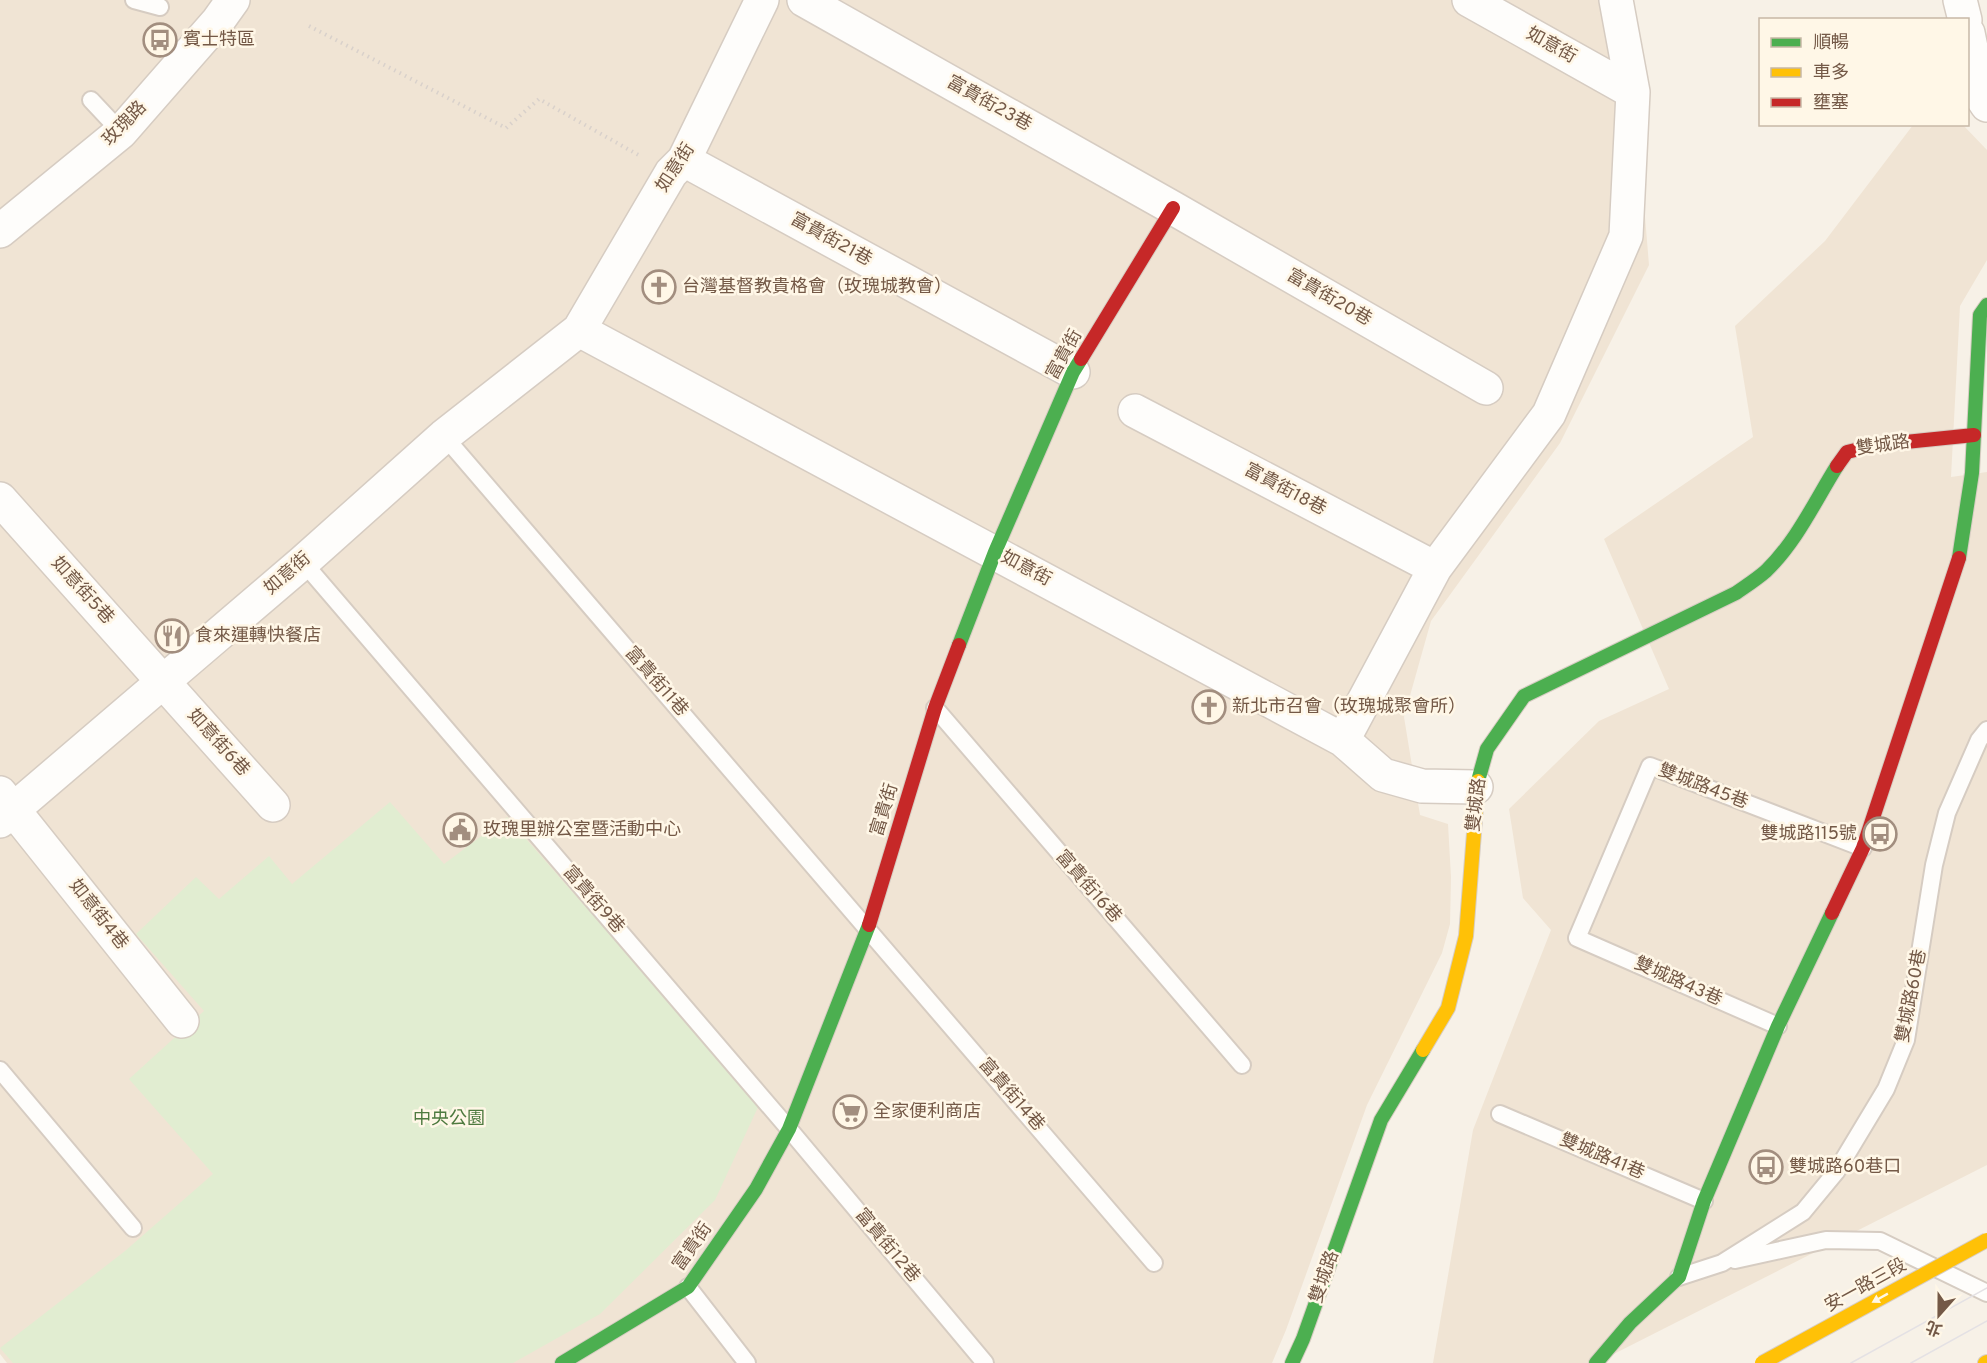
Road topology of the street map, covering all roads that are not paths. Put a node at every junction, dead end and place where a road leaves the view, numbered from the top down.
1 (134, 0) edge
2 (233, 0) edge
3 (762, 0) edge
4 (804, 0) edge
5 (1469, 0) edge
6 (1616, 0) edge
7 (1960, 0) edge
8 (160, 7) dead end
9 (1964, 18) edge
10 (1969, 38) edge
11 (1633, 92) junction
12 (91, 100) dead end
13 (1987, 105) edge
14 (121, 132) junction
15 (684, 160) junction
16 (1173, 208) junction
17 (0, 231) edge
18 (1987, 305) edge
19 (579, 330) junction
20 (1073, 372) junction
21 (1485, 388) dead end
22 (1135, 411) dead end
23 (1974, 435) junction
24 (444, 436) junction
25 (0, 499) edge
26 (995, 552) junction
27 (303, 562) junction
28 (1435, 568) junction
29 (164, 682) junction
30 (935, 708) junction
31 (1987, 730) edge
32 (1343, 740) junction
33 (1476, 788) junction
34 (273, 805) dead end
35 (5, 808) edge
36 (1863, 848) junction
37 (868, 927) junction
38 (1577, 938) joint
39 (182, 1021) dead end
40 (1778, 1026) junction
41 (1242, 1065) dead end
42 (0, 1070) edge
43 (1500, 1114) dead end
44 (789, 1129) junction
45 (1704, 1201) junction
46 (134, 1228) dead end
47 (1987, 1240) edge
48 (1154, 1263) dead end
49 (1722, 1263) junction
50 (1679, 1277) junction
51 (687, 1287) junction
52 (1987, 1293) edge
53 (1630, 1323) junction
54 (562, 1363) edge
55 (747, 1363) edge
56 (985, 1363) edge
57 (1292, 1363) edge
58 (1576, 1363) edge
59 (1596, 1363) edge
60 (1762, 1363) edge

1 - 8 lane
2 - 14 street, 玫瑰路
3 - 15 street, 如意街
4 - 16 street, 富貴街23巷
5 - 11 street, 如意街
6 - 11 street
7 - 9 street
10 - 13 street
11 - 28 street
12 - 14 lane
14 - 17 street, 玫瑰路
15 - 19 street, 如意街
15 - 20 street, 富貴街21巷
16 - 20 street, 富貴街
16 - 21 street, 富貴街20巷
18 - 23 street
19 - 24 street, 如意街
19 - 26 street, 如意街
20 - 26 street, 富貴街
22 - 28 street, 富貴街18巷
23 - 33 street, 雙城路
23 - 36 street
24 - 27 street, 如意街
24 - 37 lane, 富貴街11巷
25 - 29 street, 如意街5巷
26 - 30 street, 富貴街
26 - 32 street, 如意街
27 - 29 street, 如意街
27 - 44 lane, 富貴街9巷
28 - 32 street
29 - 34 street, 如意街6巷
29 - 35 street, 如意街
30 - 37 street, 富貴街
30 - 41 lane, 富貴街16巷
31 - 49 lane, 雙城路60巷
32 - 33 street, 如意街
33 - 57 street, 雙城路
35 - 39 street, 如意街4巷
36 - 38 lane, 雙城路45巷
36 - 40 street
37 - 44 street, 富貴街
37 - 48 lane, 富貴街14巷
38 - 40 lane, 雙城路43巷
40 - 45 street
42 - 46 lane
43 - 45 lane, 雙城路41巷
44 - 51 street, 富貴街
44 - 56 lane, 富貴街12巷
45 - 50 street
47 -> 60 street, 安一路三段, bridge
49 - 50 lane, 雙城路60巷
49 - 52 lane
50 - 53 street
51 - 54 street, 富貴街
51 - 55 lane
53 - 58 street
53 - 59 street

